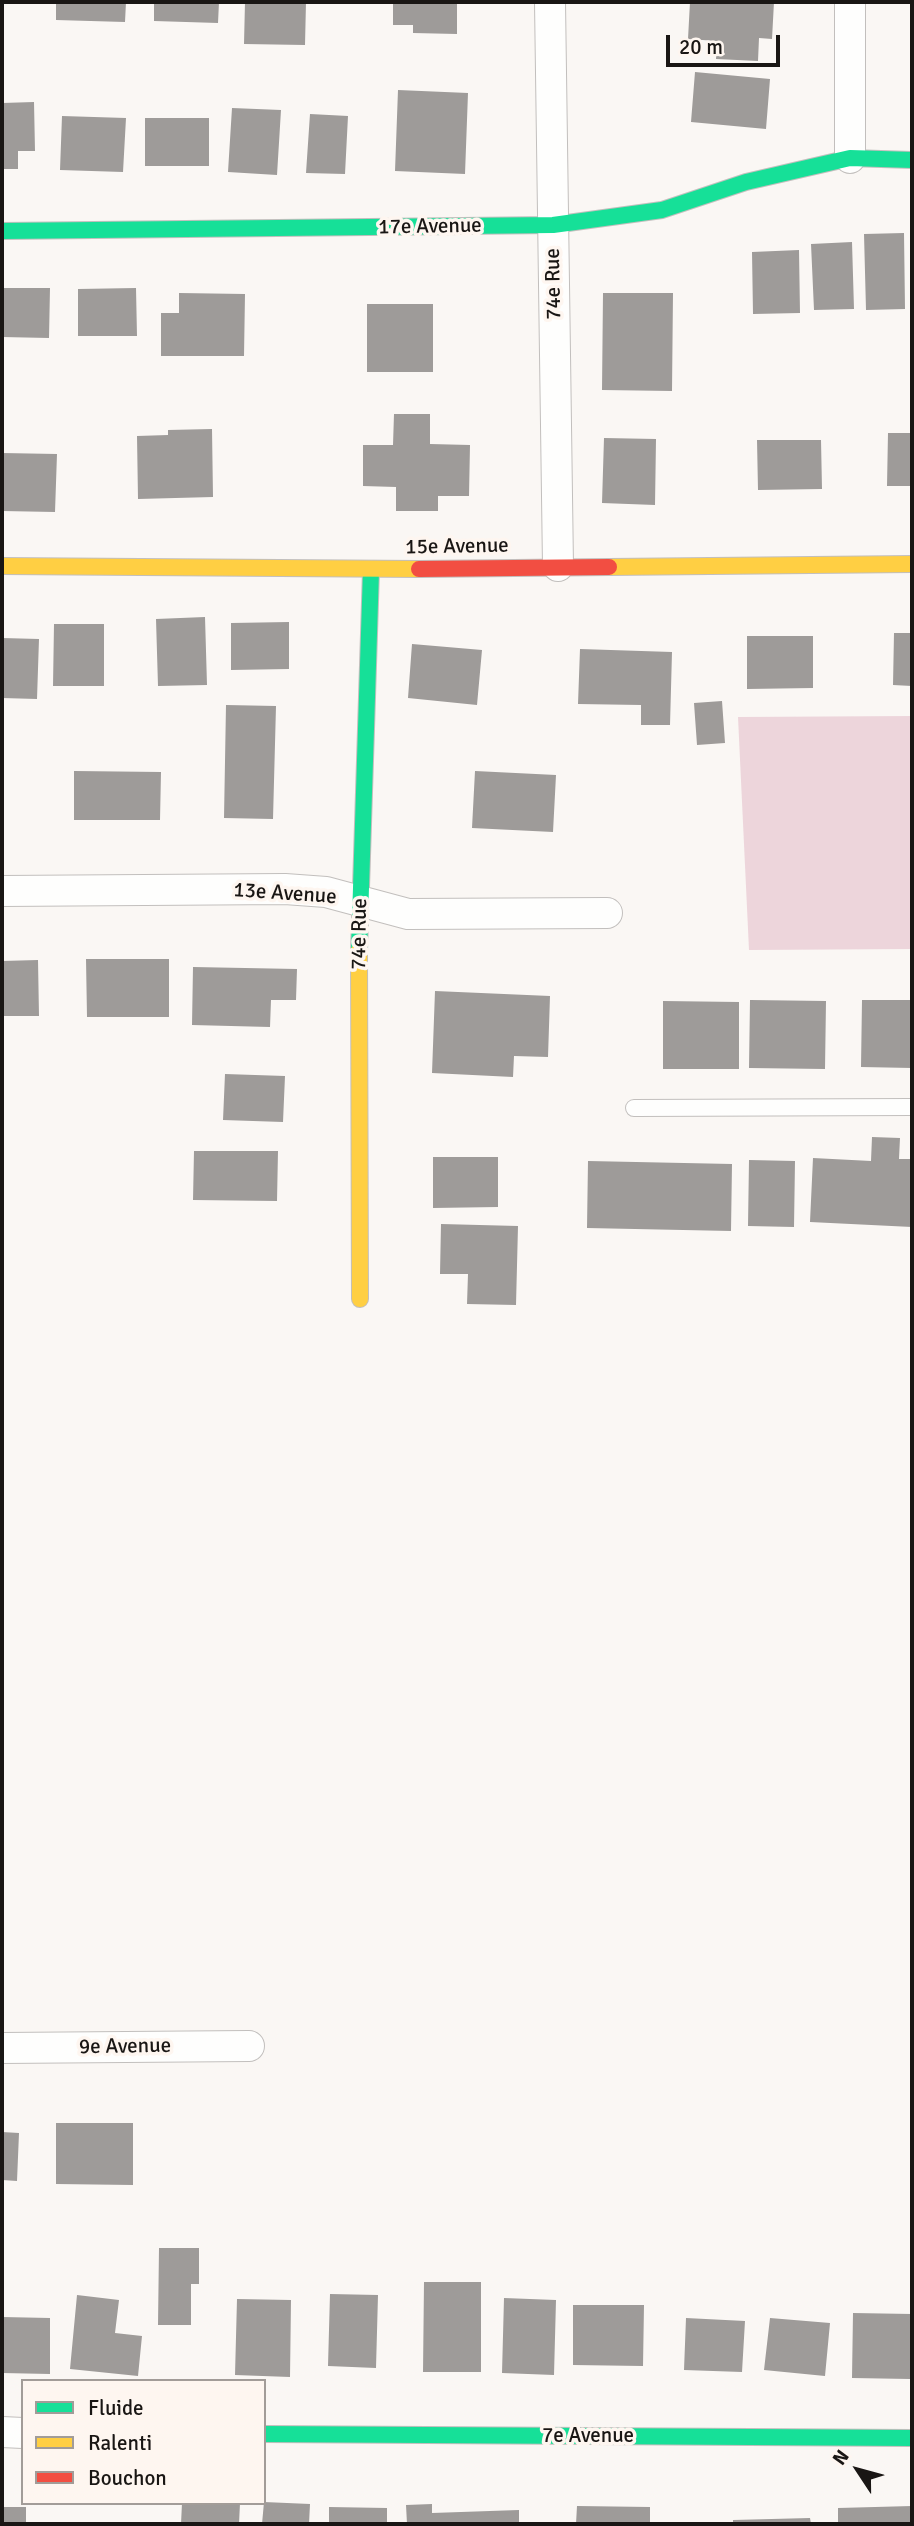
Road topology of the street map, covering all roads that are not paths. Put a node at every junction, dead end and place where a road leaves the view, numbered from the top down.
1 (550, 2) edge
2 (850, 2) edge
3 (850, 158) junction
4 (912, 160) edge
5 (553, 225) junction
6 (2, 231) edge
7 (912, 564) edge
8 (2, 566) edge
9 (558, 566) junction
10 (371, 569) junction
11 (2, 891) edge
12 (360, 901) junction
13 (607, 913) dead end
14 (912, 1107) edge
15 (634, 1108) dead end
16 (360, 1299) dead end
17 (248, 2046) dead end
18 (2, 2048) edge
19 (2, 2432) edge
20 (21, 2433) edge
21 (266, 2434) edge
22 (912, 2438) edge

1 - 5 street, 74e Rue
2 - 3 street
3 - 4 street, 17e Avenue
3 - 5 street, 17e Avenue
5 - 6 street, 17e Avenue
5 - 9 street, 74e Rue
7 - 9 street, 15e Avenue
8 - 10 street, 15e Avenue
9 - 10 street, 15e Avenue
10 - 12 street, 74e Rue
11 - 12 street, 13e Avenue
12 - 13 street, 13e Avenue
12 - 16 street, 74e Rue
14 - 15 lane
17 - 18 street, 9e Avenue
19 - 20 street
21 - 22 street, 7e Avenue

